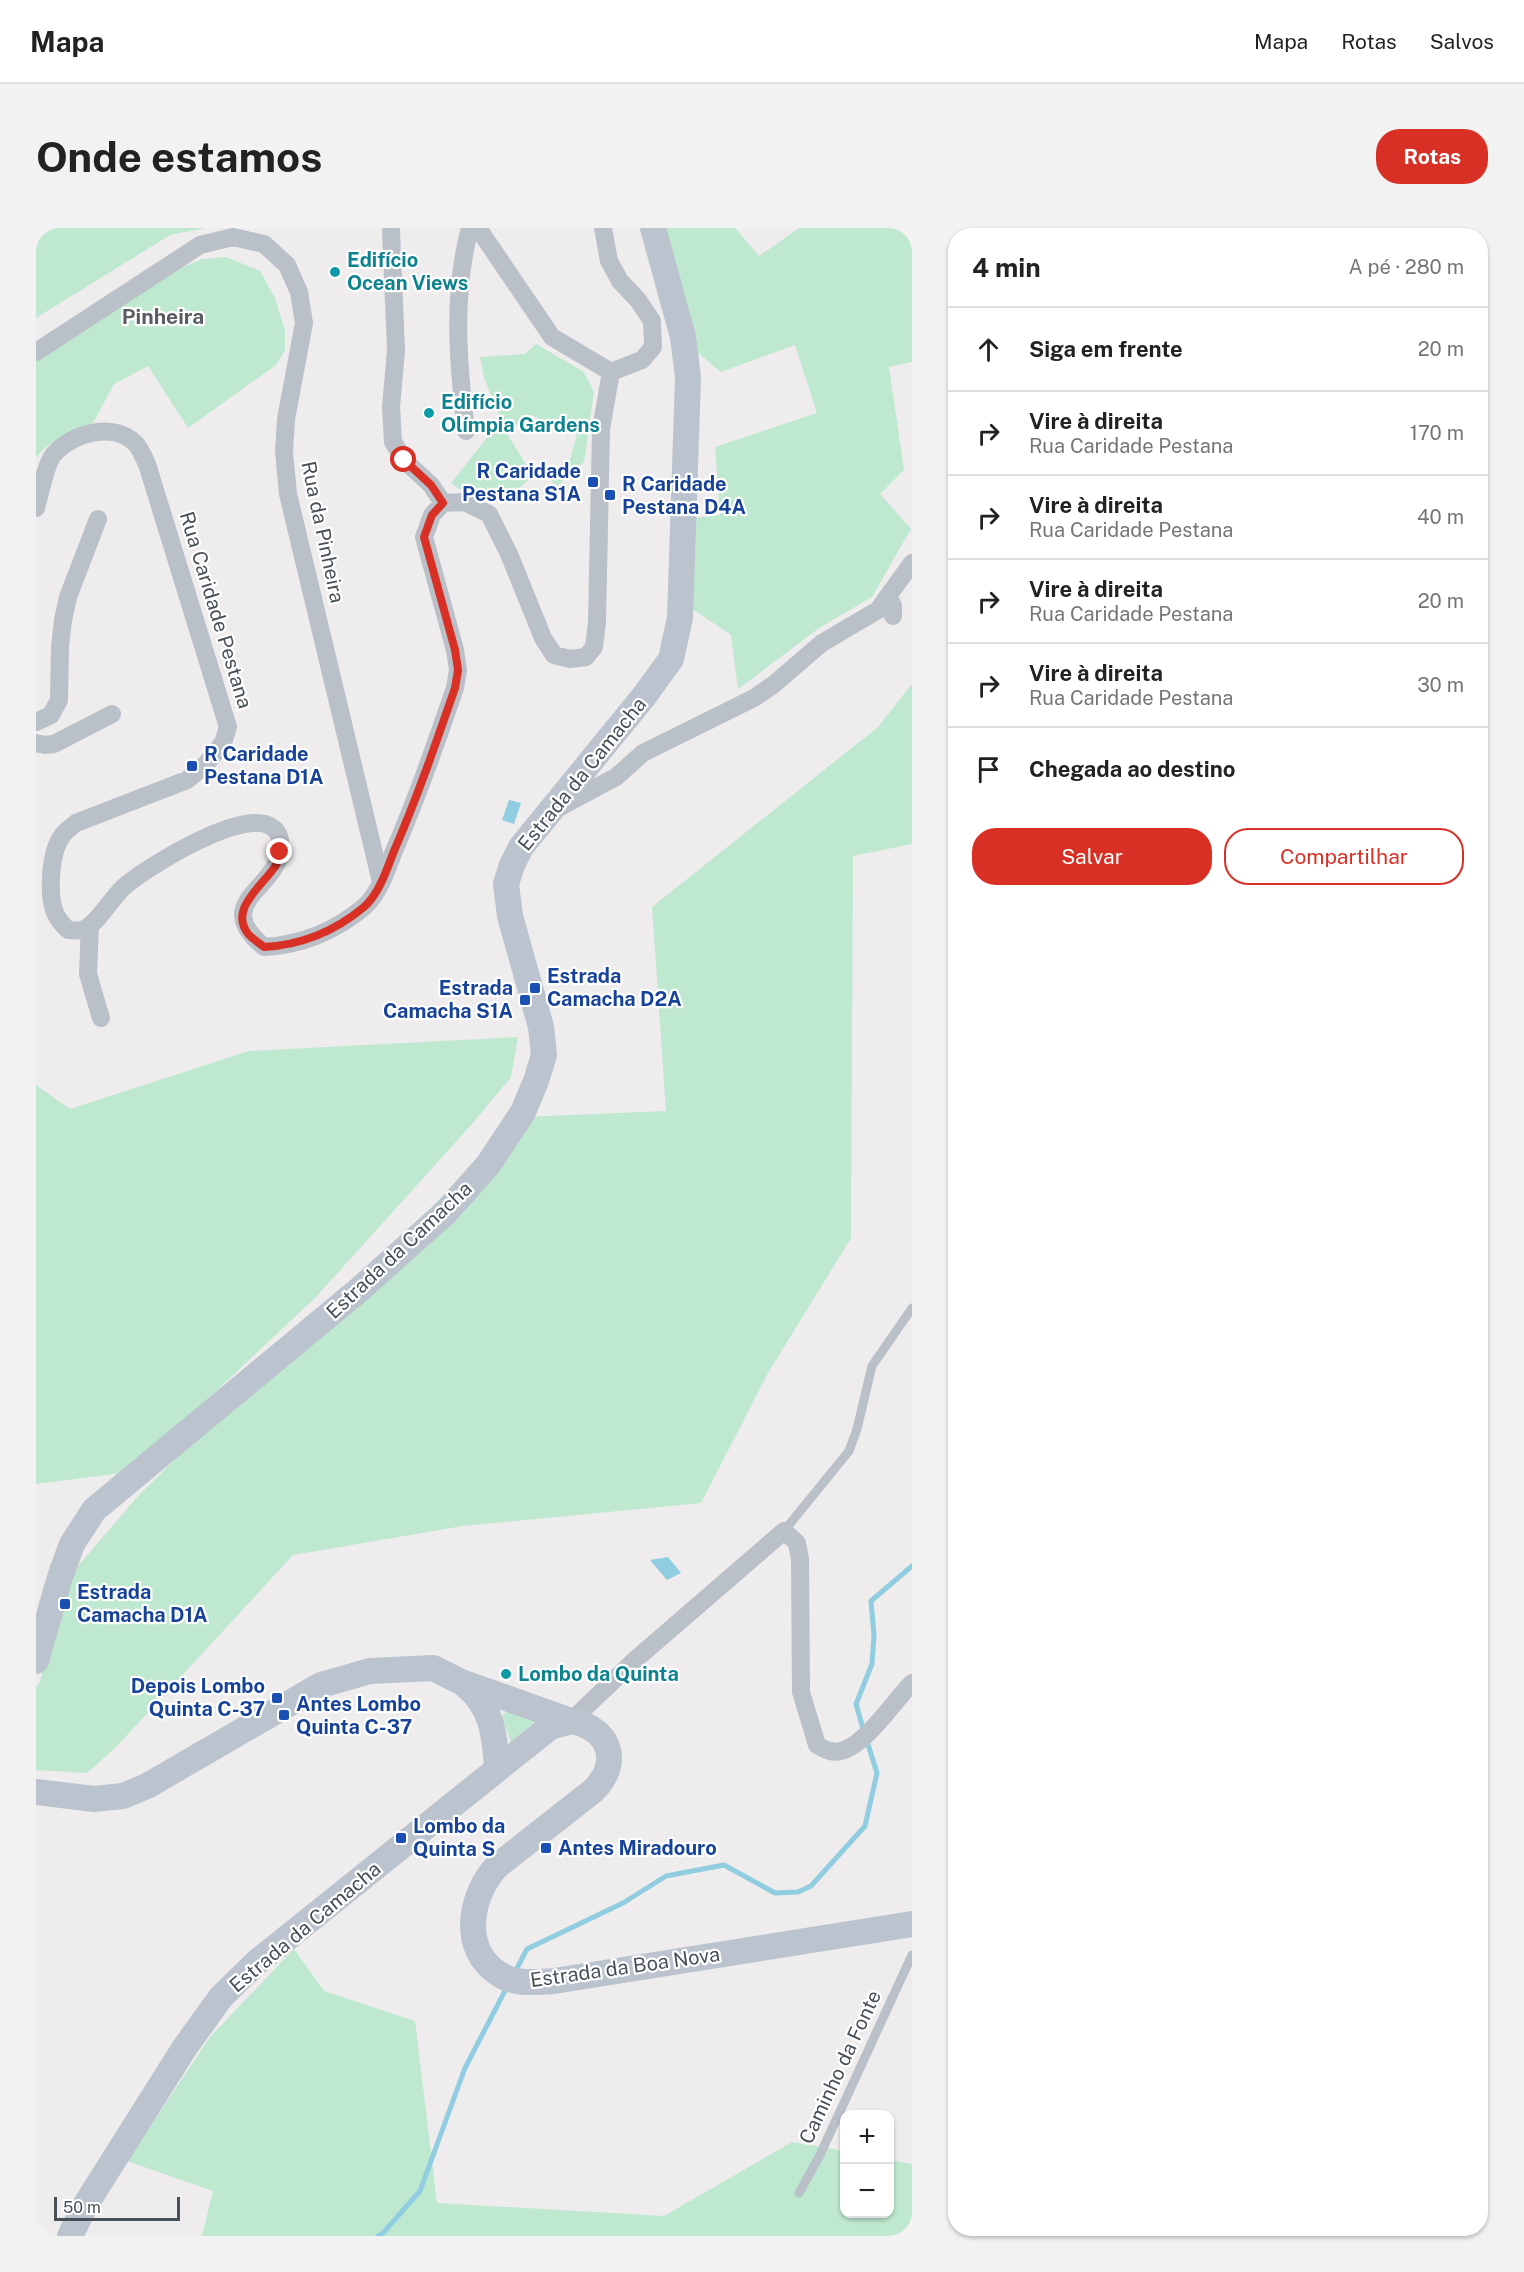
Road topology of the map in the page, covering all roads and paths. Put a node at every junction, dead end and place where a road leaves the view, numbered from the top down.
1 (470, 228) edge
2 (478, 228) edge
3 (603, 228) edge
4 (653, 228) edge
5 (391, 231) dead end
6 (36, 352) edge
7 (611, 372) junction
8 (466, 431) dead end
9 (443, 503) junction
10 (36, 508) edge
11 (98, 519) dead end
12 (912, 563) edge
13 (888, 596) junction
14 (893, 616) dead end
15 (112, 714) dead end
16 (36, 722) edge
17 (36, 743) edge
18 (548, 813) junction
19 (381, 882) junction
20 (90, 925) junction
21 (101, 1018) dead end
22 (912, 1308) edge
23 (784, 1531) junction
24 (36, 1661) edge
25 (461, 1682) junction
26 (912, 1683) edge
27 (571, 1721) junction
28 (497, 1769) junction
29 (36, 1792) edge
30 (912, 1924) edge
31 (912, 1955) edge
32 (799, 2193) dead end
33 (70, 2236) edge

1 - 8 street
2 - 7 street
3 - 7 street
4 - 18 street, Estrada da Camacha
5 - 9 street
6 - 19 street, Rua da Pinheira
7 - 9 street
9 - 19 street
10 - 20 street, Rua Caridade Pestana
11 - 16 street
12 - 13 street
13 - 14 street
13 - 18 street
15 - 17 street
18 - 24 street, Estrada da Camacha
19 - 20 street
20 - 21 street
22 - 23 lane
23 - 26 street
23 - 27 street
25 - 27 street
25 - 28 street
25 - 29 street
27 - 28 street, Estrada da Camacha
27 - 30 street, Estrada da Boa Nova
28 - 33 street, Estrada da Camacha
31 - 32 lane, Caminho da Fonte

